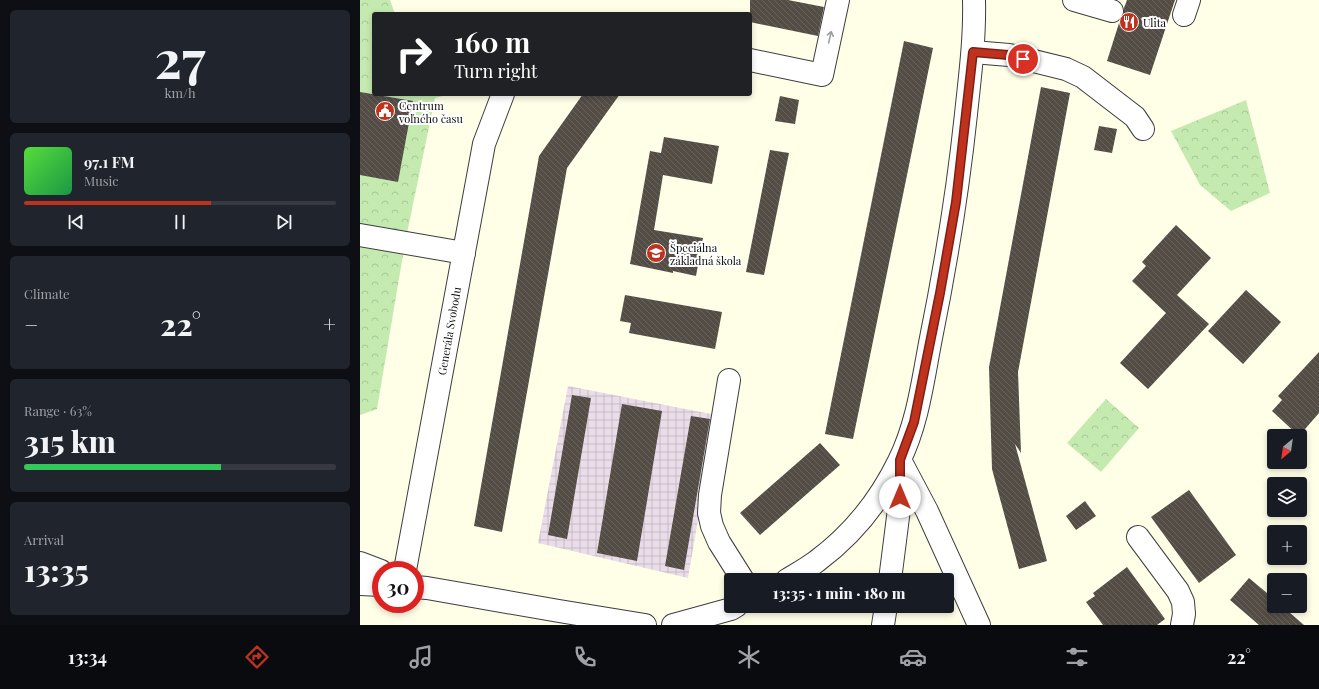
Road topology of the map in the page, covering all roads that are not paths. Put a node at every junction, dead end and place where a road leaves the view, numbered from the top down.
1 (838, 0) edge
2 (974, 0) edge
3 (1074, 0) edge
4 (1112, 11) dead end
5 (973, 52) junction
6 (752, 60) edge
7 (503, 96) edge
8 (1143, 129) dead end
9 (360, 235) edge
10 (464, 253) junction
11 (729, 380) dead end
12 (900, 460) junction
13 (1138, 537) dead end
14 (407, 561) edge
15 (360, 563) edge
16 (372, 568) edge
17 (739, 573) edge
18 (799, 573) edge
19 (891, 573) edge
20 (360, 584) edge
21 (372, 585) edge
22 (424, 587) edge
23 (724, 611) edge
24 (885, 613) edge
25 (645, 625) edge
26 (673, 625) edge
27 (883, 625) edge
28 (979, 625) edge
29 (1182, 625) edge

6 -> 1 street
2 - 5 street
3 - 4 street
5 - 8 street
5 - 12 street
7 - 10 street, Generála Svobodu
9 - 10 street
10 - 14 street, Generála Svobodu
11 - 17 street
12 - 18 street
12 - 19 street
12 - 28 street
13 - 29 street
15 - 16 street
20 - 21 street
22 - 25 street
23 - 26 street
24 - 27 street

